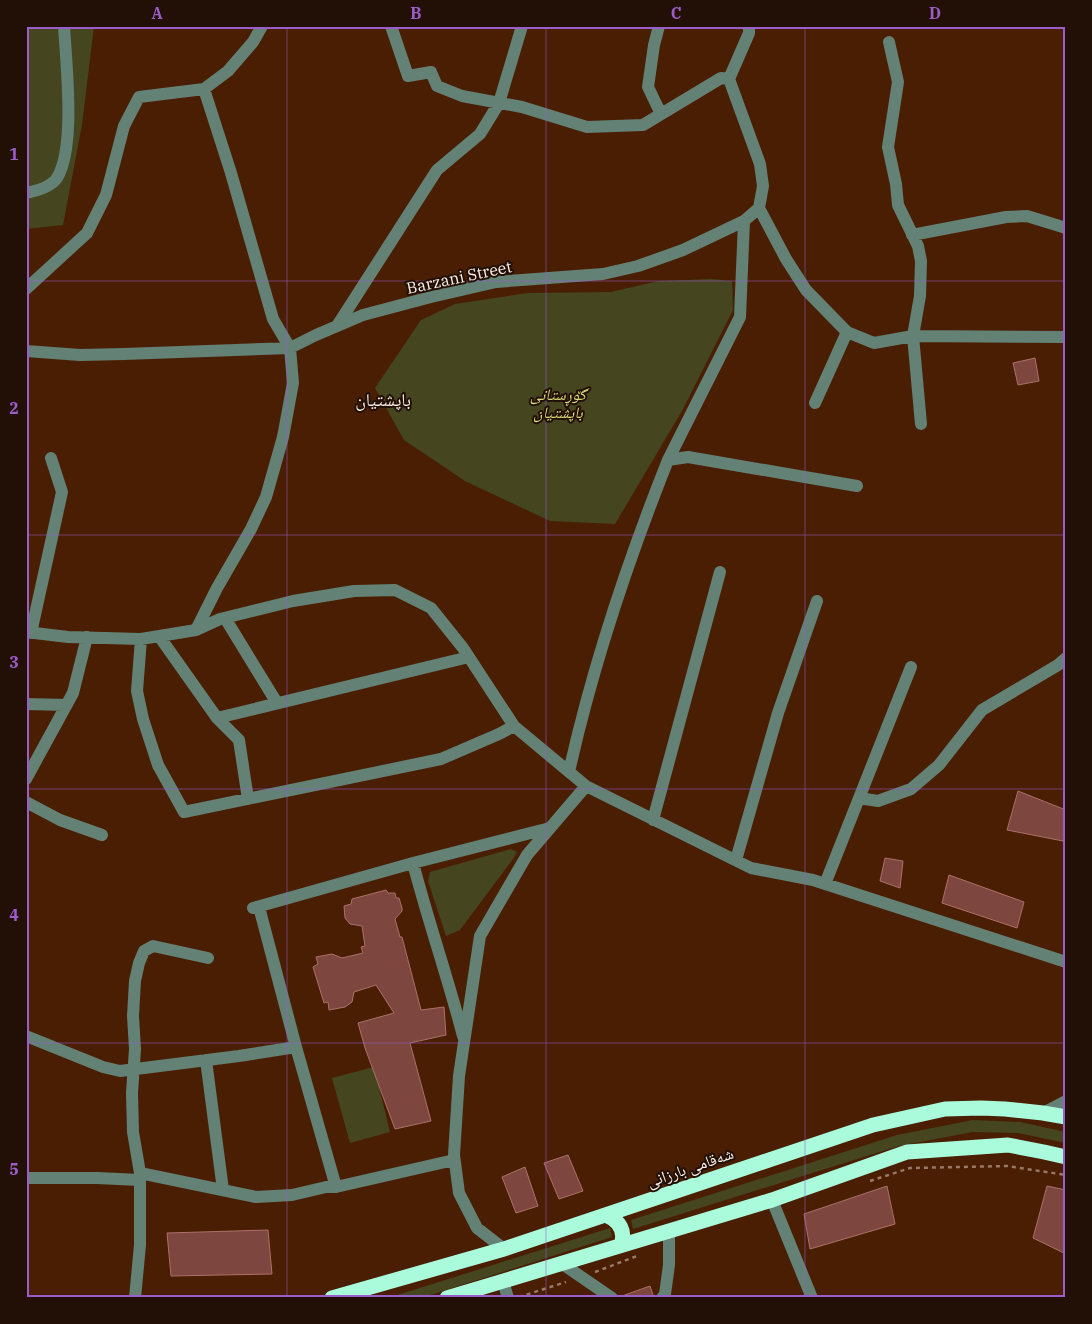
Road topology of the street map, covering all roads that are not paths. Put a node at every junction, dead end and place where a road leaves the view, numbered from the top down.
1 (64, 26) edge
2 (262, 26) edge
3 (391, 26) edge
4 (522, 26) edge
5 (659, 26) edge
6 (747, 29) edge
7 (889, 42) dead end
8 (729, 79) junction
9 (204, 89) junction
10 (499, 103) junction
11 (661, 114) junction
12 (26, 193) edge
13 (760, 208) junction
14 (744, 220) junction
15 (1066, 228) edge
16 (912, 235) junction
17 (26, 289) edge
18 (337, 326) junction
19 (847, 332) junction
20 (913, 336) junction
21 (1066, 337) edge
22 (290, 348) junction
23 (26, 351) edge
24 (815, 403) dead end
25 (921, 424) dead end
26 (51, 458) dead end
27 (668, 460) junction
28 (857, 486) dead end
29 (720, 572) dead end
30 (817, 601) dead end
31 (225, 618) junction
32 (196, 630) junction
33 (28, 632) edge
34 (159, 636) junction
35 (87, 638) junction
36 (141, 639) junction
37 (469, 657) junction
38 (1066, 658) edge
39 (912, 667) dead end
40 (277, 703) junction
41 (26, 704) edge
42 (66, 705) junction
43 (217, 718) junction
44 (514, 726) junction
45 (569, 772) junction
46 (26, 779) edge
47 (586, 786) junction
48 (859, 798) junction
49 (248, 799) junction
50 (26, 802) edge
51 (653, 820) junction
52 (550, 828) junction
53 (102, 835) dead end
54 (736, 860) junction
55 (413, 863) junction
56 (825, 884) junction
57 (208, 958) dead end
58 (1066, 962) edge
59 (26, 1036) edge
60 (465, 1041) junction
61 (296, 1048) junction
62 (206, 1060) junction
63 (134, 1068) junction
64 (1066, 1101) edge
65 (1043, 1113) junction
66 (1066, 1117) edge
67 (1066, 1157) edge
68 (454, 1160) junction
69 (140, 1176) junction
70 (26, 1178) edge
71 (336, 1187) junction
72 (223, 1190) junction
73 (772, 1200) junction
74 (606, 1215) junction
75 (669, 1231) junction
76 (621, 1245) junction
77 (504, 1249) junction
78 (561, 1263) junction
79 (503, 1281) junction
80 (135, 1298) edge
81 (332, 1298) edge
82 (447, 1298) edge
83 (508, 1298) edge
84 (612, 1298) edge
85 (662, 1298) edge
86 (812, 1298) edge

1 - 12 street
2 - 9 street
3 - 10 street
4 - 10 street
5 - 11 street
6 - 8 street
7 - 16 street
8 - 11 street
8 - 13 street
9 - 17 street
9 - 22 street
10 - 11 street
10 - 18 street
13 - 14 street, Barzani Street
13 - 19 street
14 - 18 street, Barzani Street
14 - 27 street
15 - 16 street
16 - 20 street
18 - 22 street, Barzani Street
19 - 20 street
19 - 24 street
20 - 21 street
20 - 25 street
22 - 23 street, Barzani Street
22 - 32 street
26 - 33 street
27 - 28 street
27 - 45 street
29 - 51 street
30 - 54 street
31 - 32 street
31 - 37 street
31 - 40 street
32 - 34 street
33 - 35 street
34 - 36 street
34 - 43 street
35 - 36 street
35 - 42 street
36 - 49 street
37 - 40 street
37 - 44 street
38 - 48 street
39 - 48 street
40 - 43 street
41 - 42 street
42 - 46 street
43 - 49 street
44 - 45 street
44 - 49 street
45 - 47 street
47 - 51 street
47 - 52 street
48 - 56 street
50 - 53 street
51 - 54 street
52 - 55 street
52 - 60 street
54 - 56 street
55 - 60 street
55 - 61 street
56 - 58 street
57 - 63 street
59 - 63 street
60 - 68 street
61 - 62 street
61 - 71 street
62 - 63 street
62 - 72 street
63 - 69 street
64 - 65 street
65 - 66 highway, شەقامی بارزانی
65 - 74 highway, شەقامی بارزانی
67 - 73 highway
68 - 71 street
68 - 77 street
69 - 70 street
69 - 72 street
69 - 80 street
71 - 72 street
73 - 75 highway
73 - 86 street
74 - 76 highway
74 - 77 highway, شەقامی بارزانی
75 - 76 highway
75 - 85 street
76 - 78 highway
77 - 81 highway, شەقامی بارزانی
78 - 79 highway
78 - 84 street
79 - 82 highway
79 - 83 street

